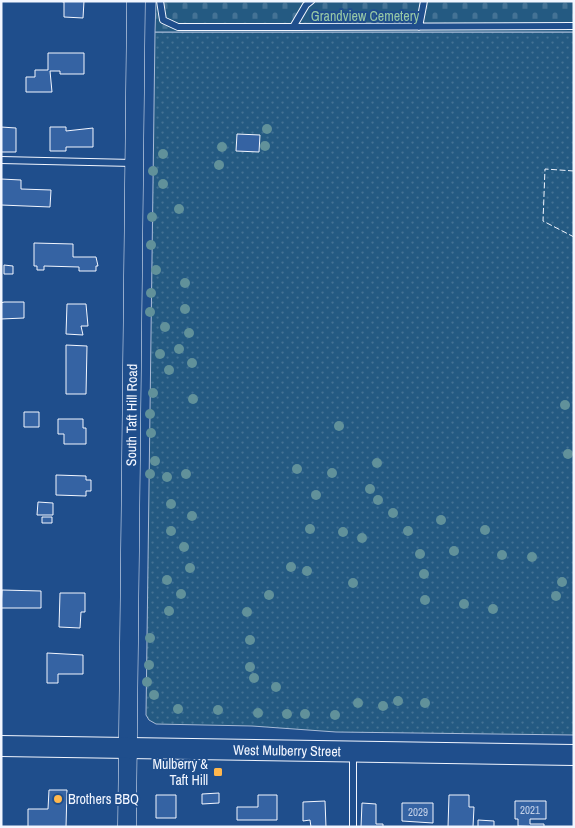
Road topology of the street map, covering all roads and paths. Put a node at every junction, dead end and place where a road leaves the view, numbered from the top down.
1 (136, 1) edge
2 (160, 1) edge
3 (311, 1) edge
4 (424, 1) edge
5 (574, 26) edge
6 (293, 27) junction
7 (419, 27) junction
8 (1, 160) edge
9 (134, 163) junction
10 (1, 746) edge
11 (127, 749) junction
12 (353, 752) junction
13 (574, 755) edge
14 (127, 827) edge
15 (353, 827) edge

1 - 9 main road, South Taft Hill Road
2 - 6 lane
3 - 6 lane
4 - 7 lane
5 - 7 lane
6 - 7 lane
8 - 9 lane
9 - 11 main road, South Taft Hill Road
10 - 11 main road, West Mulberry Street
11 - 12 main road, West Mulberry Street
11 - 14 main road, South Taft Hill Road
12 - 13 main road, West Mulberry Street
12 - 15 lane

